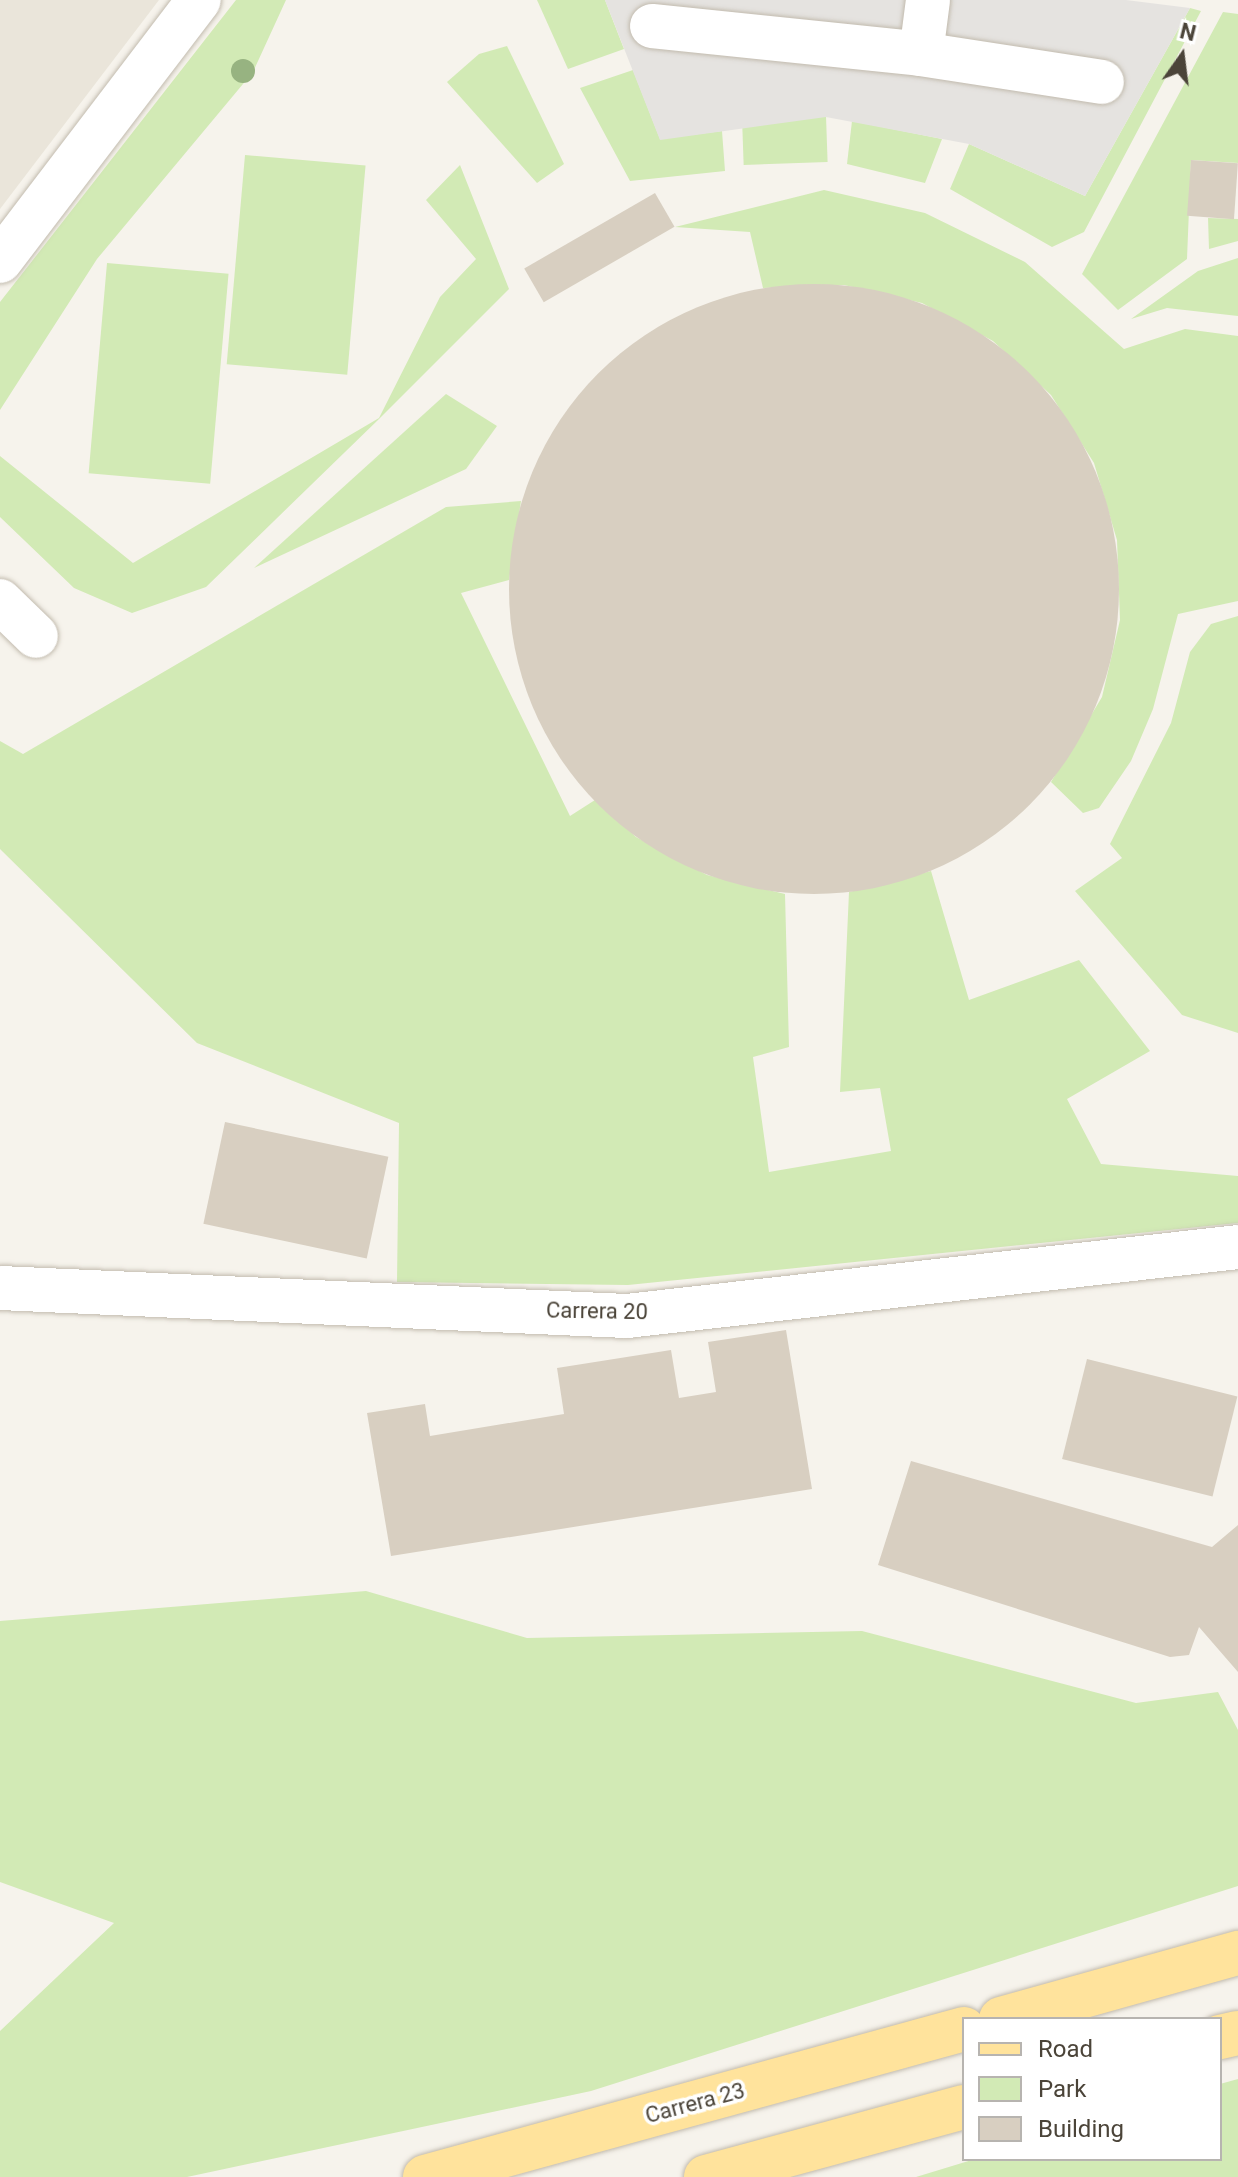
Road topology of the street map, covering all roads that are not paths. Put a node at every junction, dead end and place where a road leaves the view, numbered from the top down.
1 (199, 0) edge
2 (928, 0) edge
3 (652, 26) dead end
4 (921, 54) junction
5 (1102, 82) dead end
6 (0, 261) edge
7 (0, 601) edge
8 (36, 636) dead end
9 (1238, 1247) edge
10 (0, 1288) edge
11 (1238, 1953) edge
12 (1008, 2017) edge
13 (962, 2030) edge
14 (962, 2108) edge
15 (425, 2177) edge
16 (706, 2177) edge

1 - 6 street
2 - 4 street
3 - 4 street
4 - 5 street
7 - 8 street
9 - 10 street, Carrera 20
11 - 12 main road
13 - 15 main road, Carrera 23
14 - 16 main road

